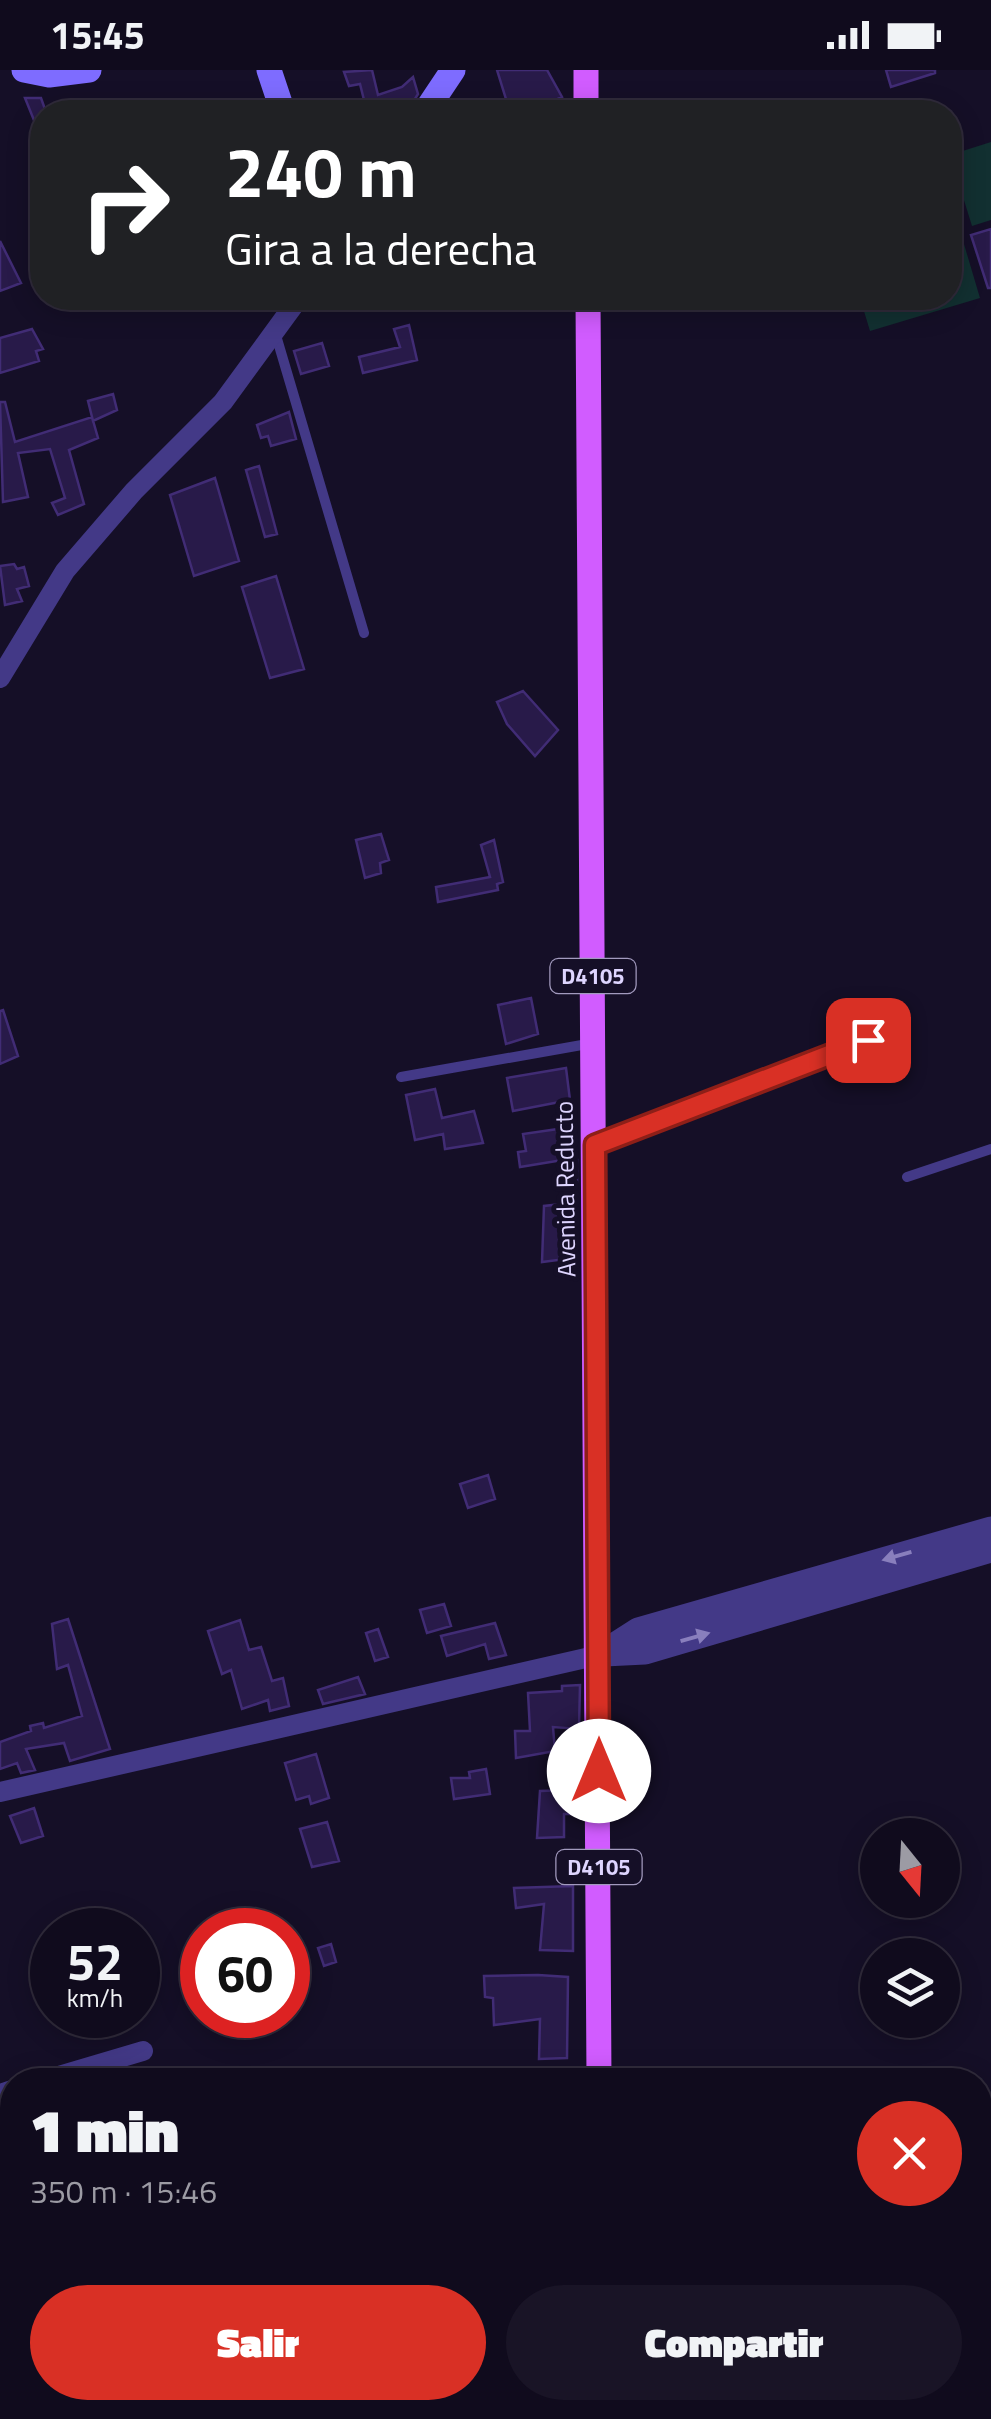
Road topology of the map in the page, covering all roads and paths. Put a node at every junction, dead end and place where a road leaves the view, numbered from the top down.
1 (24, 70) edge
2 (90, 70) edge
3 (269, 70) edge
4 (453, 70) edge
5 (586, 70) edge
6 (279, 100) edge
7 (433, 100) edge
8 (586, 100) edge
9 (290, 310) edge
10 (588, 310) edge
11 (274, 332) junction
12 (364, 633) dead end
13 (0, 678) edge
14 (868, 1040) dead end
15 (594, 1043) junction
16 (401, 1078) dead end
17 (595, 1145) junction
18 (991, 1149) edge
19 (907, 1177) dead end
20 (991, 1529) edge
21 (976, 1548) edge
22 (600, 1655) junction
23 (0, 1792) edge
24 (143, 2050) dead end
25 (84, 2068) edge
26 (599, 2068) edge

1 - 2 main road
3 - 6 main road
4 - 7 main road
5 - 8 main road
9 - 11 street
10 - 15 main road, Avenida Reducto / D4105
11 - 12 lane
11 - 13 street
14 - 17 lane
15 - 16 lane
15 - 17 main road, Avenida Reducto / D4105
17 - 22 main road, Avenida Reducto / D4105
18 - 19 lane
20 - 21 street
21 - 22 street
22 - 23 street
22 - 26 main road, Avenida Reducto / D4105
24 - 25 street

